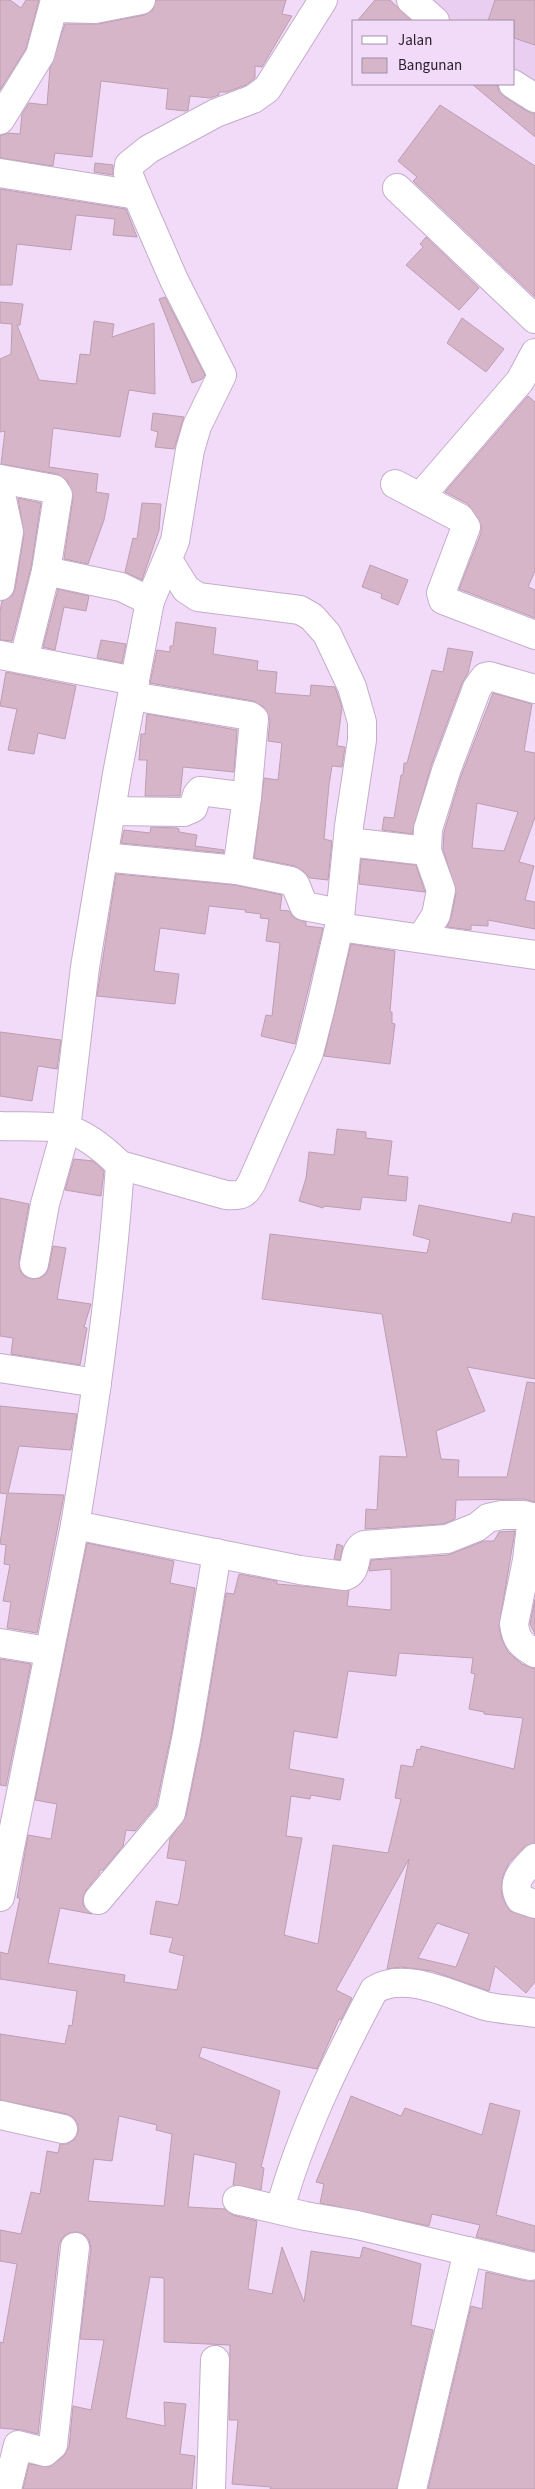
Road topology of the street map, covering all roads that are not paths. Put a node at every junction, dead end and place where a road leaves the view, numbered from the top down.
1 (141, 0) edge
2 (323, 0) edge
3 (411, 0) edge
4 (55, 4) edge
5 (433, 20) edge
6 (515, 85) edge
7 (535, 98) edge
8 (0, 120) edge
9 (0, 173) edge
10 (397, 188) dead end
11 (137, 195) junction
12 (535, 319) edge
13 (535, 352) edge
14 (0, 479) edge
15 (395, 484) dead end
16 (0, 490) edge
17 (420, 497) junction
18 (3, 521) edge
19 (168, 560) junction
20 (46, 571) junction
21 (0, 586) edge
22 (150, 601) junction
23 (535, 635) edge
24 (12, 657) edge
25 (134, 688) junction
26 (535, 689) edge
27 (247, 797) junction
28 (111, 811) junction
29 (348, 842) junction
30 (427, 851) junction
31 (103, 857) junction
32 (237, 870) junction
33 (340, 920) junction
34 (422, 937) junction
35 (535, 955) edge
36 (0, 1126) edge
37 (66, 1129) junction
38 (120, 1165) junction
39 (34, 1264) dead end
40 (0, 1368) edge
41 (97, 1383) junction
42 (534, 1518) edge
43 (75, 1525) junction
44 (217, 1553) junction
45 (0, 1643) edge
46 (48, 1651) junction
47 (535, 1653) edge
48 (535, 1858) edge
49 (0, 1897) edge
50 (98, 1900) dead end
51 (535, 1904) edge
52 (535, 2013) edge
53 (0, 2115) edge
54 (63, 2128) dead end
55 (237, 2200) dead end
56 (280, 2209) junction
57 (75, 2247) dead end
58 (468, 2252) junction
59 (530, 2266) dead end
60 (215, 2360) dead end
61 (9, 2443) edge
62 (7, 2489) edge
63 (211, 2489) edge
64 (412, 2489) edge

1 - 4 street
2 - 11 street
3 - 5 street
4 - 8 street
6 - 7 street
9 - 11 street
10 - 12 street
11 - 19 street
13 - 17 street
14 - 20 street
15 - 17 street
16 - 18 street
17 - 23 street
18 - 21 street
19 - 22 street
19 - 29 street
20 - 22 street
20 - 24 street
22 - 25 street
24 - 25 street
25 - 27 street
25 - 28 street
26 - 30 street
27 - 28 street
27 - 32 street
28 - 31 street
29 - 30 street
29 - 33 street
30 - 34 street
31 - 32 street
31 - 37 street
32 - 33 street
33 - 34 street
33 - 38 street
34 - 35 street
36 - 37 street
37 - 38 street
37 - 39 street
38 - 41 street
40 - 41 street
41 - 43 street
42 - 44 street
42 - 47 street
43 - 44 street
43 - 46 street
44 - 50 street
45 - 46 street
46 - 49 street
48 - 51 street
52 - 56 street
53 - 54 street
55 - 56 street
56 - 58 street
57 - 61 street
58 - 59 street
58 - 64 street
60 - 63 street
61 - 62 street

